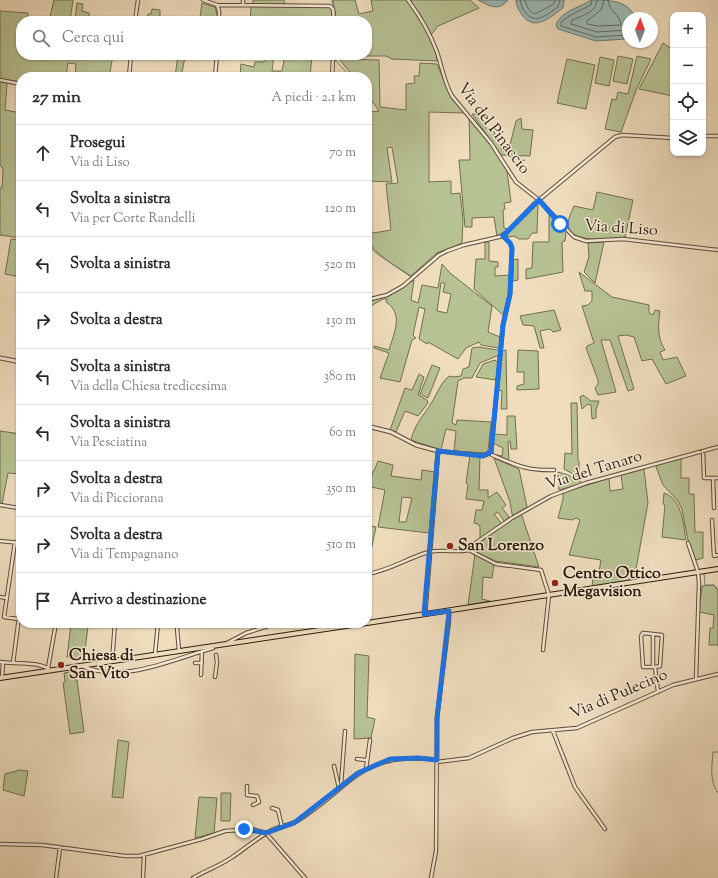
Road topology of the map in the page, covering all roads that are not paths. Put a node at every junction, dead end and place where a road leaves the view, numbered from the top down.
1 (138, 0) edge
2 (203, 0) edge
3 (243, 0) edge
4 (408, 0) edge
5 (243, 5) junction
6 (217, 6) junction
7 (136, 16) edge
8 (219, 16) edge
9 (334, 16) edge
10 (131, 60) edge
11 (217, 60) edge
12 (333, 60) edge
13 (129, 72) edge
14 (215, 72) edge
15 (332, 72) edge
16 (0, 80) edge
17 (16, 83) edge
18 (706, 136) edge
19 (718, 136) edge
20 (670, 138) edge
21 (539, 200) junction
22 (503, 236) junction
23 (718, 250) edge
24 (372, 299) edge
25 (0, 358) edge
26 (16, 361) edge
27 (372, 427) edge
28 (718, 447) edge
29 (438, 451) junction
30 (703, 451) junction
31 (491, 452) junction
32 (554, 470) dead end
33 (713, 478) junction
34 (718, 478) edge
35 (0, 506) edge
36 (16, 508) edge
37 (714, 508) dead end
38 (712, 520) dead end
39 (0, 541) edge
40 (15, 542) joint
41 (688, 543) dead end
42 (469, 550) junction
43 (430, 552) junction
44 (718, 555) edge
45 (718, 569) edge
46 (698, 572) junction
47 (372, 573) edge
48 (549, 595) junction
49 (0, 597) edge
50 (7, 598) junction
51 (449, 611) junction
52 (424, 614) junction
53 (16, 619) edge
54 (372, 622) edge
55 (17, 628) edge
56 (55, 628) edge
57 (115, 628) edge
58 (158, 628) edge
59 (177, 628) dead end
60 (263, 628) edge
61 (333, 628) edge
62 (254, 631) junction
63 (653, 634) junction
64 (253, 640) junction
65 (224, 644) junction
66 (543, 650) dead end
67 (179, 651) junction
68 (202, 651) junction
69 (155, 655) junction
70 (216, 655) dead end
71 (1, 662) edge
72 (112, 662) junction
73 (13, 663) junction
74 (195, 663) dead end
75 (202, 663) junction
76 (81, 666) junction
77 (654, 667) junction
78 (50, 669) junction
79 (718, 674) edge
80 (202, 675) dead end
81 (215, 677) dead end
82 (1, 678) edge
83 (696, 678) junction
84 (658, 692) junction
85 (345, 731) dead end
86 (552, 731) junction
87 (370, 740) dead end
88 (357, 759) dead end
89 (366, 760) junction
90 (437, 761) junction
91 (334, 766) dead end
92 (366, 768) junction
93 (247, 786) dead end
94 (340, 787) junction
95 (253, 805) dead end
96 (272, 808) dead end
97 (282, 827) junction
98 (605, 830) dead end
99 (266, 833) junction
100 (0, 844) edge
101 (60, 848) junction
102 (144, 856) junction
103 (56, 878) edge
104 (143, 878) edge
105 (193, 878) edge
106 (305, 878) edge
107 (431, 878) edge

1 - 7 street
2 - 6 street
3 - 5 street
4 - 21 street, Via del Pinaccio
5 - 6 street
5 - 9 street
6 - 8 street
10 - 13 street
11 - 14 street
12 - 15 street
16 - 17 street
18 - 19 street
20 - 21 street
21 - 22 street
21 - 23 street, Via di Liso
22 - 24 street
22 - 31 street
25 - 26 street
27 - 29 street
28 - 30 street, Via del Tanaro
29 - 31 street
29 - 43 street
30 - 33 street
30 - 42 street, Via del Tanaro
31 - 32 street
33 - 34 street
33 - 37 street
35 - 36 street
38 - 44 street
39 - 40 street
40 - 50 street
41 - 46 street
42 - 43 street
42 - 48 street
43 - 47 street
43 - 52 street
45 - 46 main road
46 - 48 main road
46 - 83 street
48 - 51 main road
48 - 66 street
49 - 50 street
50 - 53 street
51 - 52 main road
51 - 90 street
52 - 54 main road
55 - 73 street
56 - 78 street
57 - 72 street
58 - 69 street
59 - 67 street
60 - 62 street
61 - 64 main road
62 - 64 street
62 - 65 street
63 - 77 street
63 - 77 street
63 - 77 street
64 - 65 main road
65 - 67 main road
65 - 68 street
67 - 69 main road
68 - 75 street
68 - 76 street
69 - 72 main road
70 - 81 street
71 - 73 street
71 - 82 street
72 - 76 main road
73 - 78 street
74 - 75 street
75 - 80 street
76 - 78 main road
77 - 84 street
78 - 82 main road
79 - 83 street, Via di Pulecino
83 - 84 street, Via di Pulecino
84 - 86 street, Via di Pulecino
85 - 94 street
86 - 90 street, Via di Pulecino
86 - 98 street
87 - 89 street
88 - 89 street
89 - 92 street
90 - 92 street, Via di Pulecino
90 - 107 street
91 - 94 street
92 - 94 street, Via di Pulecino
93 - 95 street
94 - 97 street, Via di Pulecino
96 - 97 street
97 - 99 street, Via di Pulecino
99 - 102 street
99 - 105 street, Via di Pulecino
99 - 106 street
100 - 101 street
101 - 102 street
101 - 103 street
102 - 104 street

